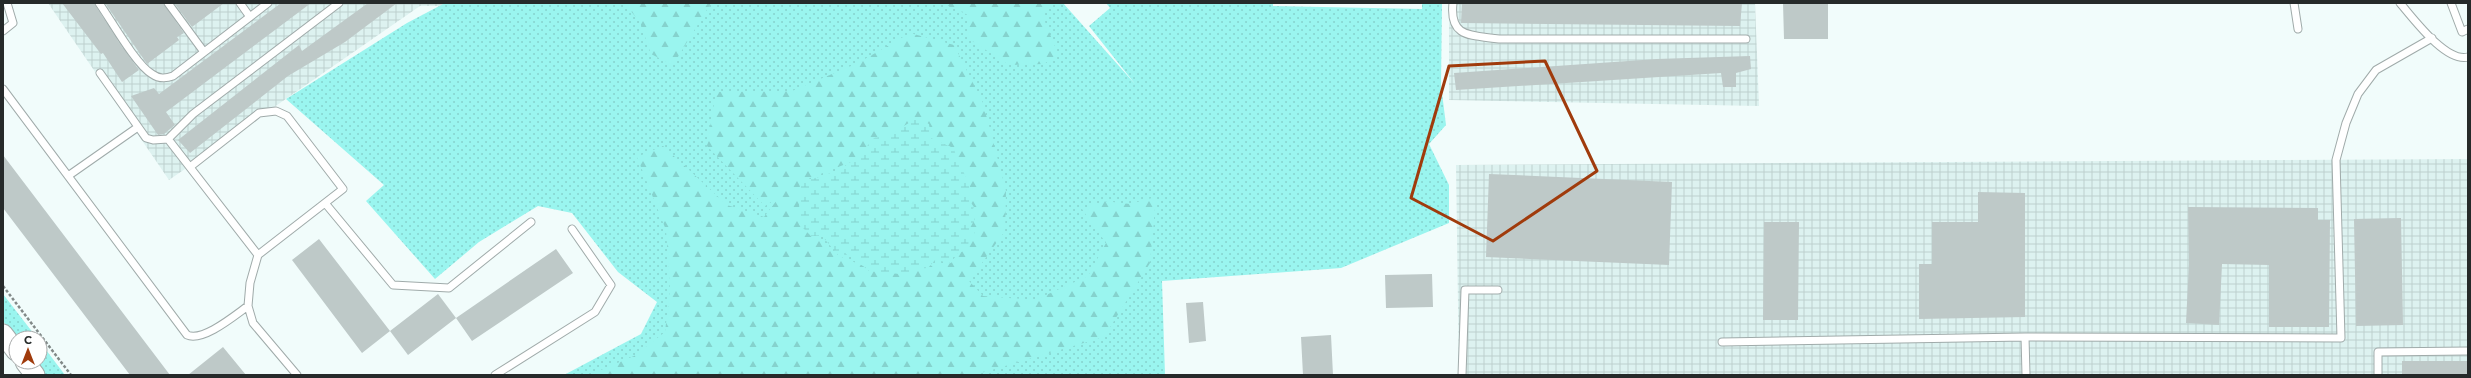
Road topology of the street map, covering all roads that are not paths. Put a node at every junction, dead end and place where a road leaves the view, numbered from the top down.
1 (6, 3) edge
2 (98, 3) edge
3 (168, 3) edge
4 (240, 3) edge
5 (268, 3) edge
6 (339, 3) edge
7 (1453, 3) edge
8 (2294, 3) edge
9 (2400, 3) edge
10 (2451, 3) edge
11 (250, 17) junction
12 (2298, 29) dead end
13 (2468, 29) edge
14 (3, 31) edge
15 (2432, 38) junction
16 (1746, 39) dead end
17 (204, 52) junction
18 (2468, 57) edge
19 (100, 73) dead end
20 (3, 89) edge
21 (138, 127) junction
22 (168, 139) junction
23 (190, 167) junction
24 (68, 176) junction
25 (325, 203) junction
26 (531, 222) dead end
27 (572, 229) dead end
28 (258, 254) junction
29 (1498, 290) dead end
30 (248, 306) junction
31 (2026, 337) junction
32 (1722, 342) dead end
33 (2468, 350) edge
34 (297, 375) edge
35 (494, 375) edge
36 (1462, 375) edge
37 (2026, 375) edge
38 (2378, 375) edge

1 - 14 lane
2 - 17 lane
3 - 17 lane
4 - 11 lane
5 - 11 lane
6 - 22 lane
7 - 16 lane
8 - 12 lane
9 - 15 lane
10 - 13 lane
11 - 17 lane
15 - 18 lane
15 - 31 lane
19 - 21 lane
20 - 24 lane
21 - 22 lane
21 - 24 lane
22 - 23 lane
23 - 25 lane
23 - 28 lane
24 - 30 lane
25 - 26 lane
25 - 28 lane
27 - 35 lane
28 - 30 lane
29 - 36 lane
30 - 34 lane
31 - 32 lane
31 - 37 lane
33 - 38 lane

